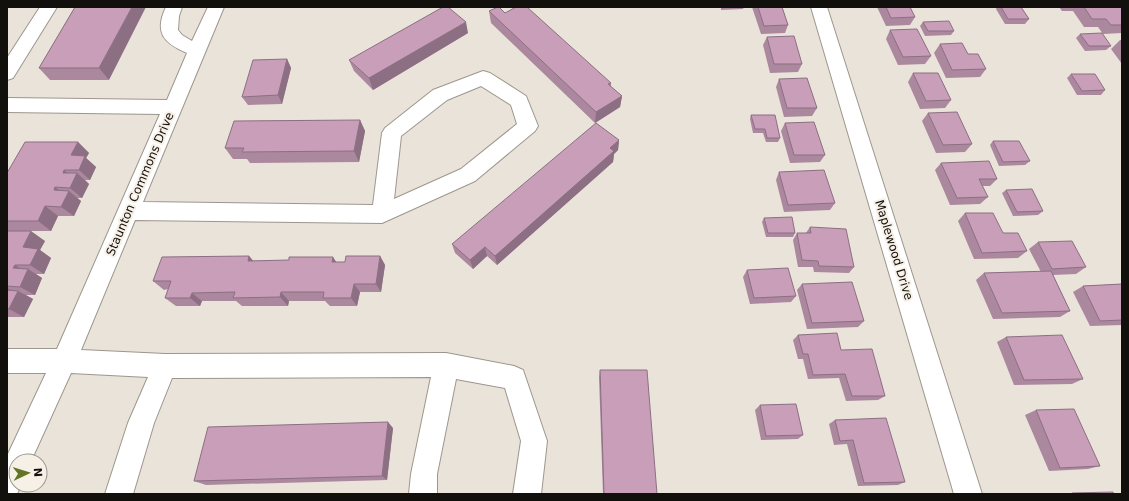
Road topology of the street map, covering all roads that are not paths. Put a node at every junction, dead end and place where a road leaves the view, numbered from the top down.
1 (49, 7) edge
2 (174, 7) edge
3 (216, 7) edge
4 (819, 7) edge
5 (197, 50) junction
6 (7, 73) edge
7 (7, 105) edge
8 (173, 107) junction
9 (128, 211) junction
10 (382, 214) junction
11 (7, 361) edge
12 (64, 361) junction
13 (446, 365) junction
14 (165, 366) junction
15 (22, 453) edge
16 (119, 494) edge
17 (423, 494) edge
18 (527, 494) edge
19 (968, 494) edge

1 - 6 street
2 - 5 street
3 - 5 street, Staunton Commons Drive
4 - 19 street, Maplewood Drive
5 - 8 street, Staunton Commons Drive
7 - 8 street
8 - 9 street, Staunton Commons Drive
9 - 10 street
9 - 12 street, Staunton Commons Drive
10 - 10 street
11 - 12 street
12 - 14 street
12 - 15 street, Staunton Commons Drive
13 - 14 street
13 - 17 street
13 - 18 street
14 - 16 street

